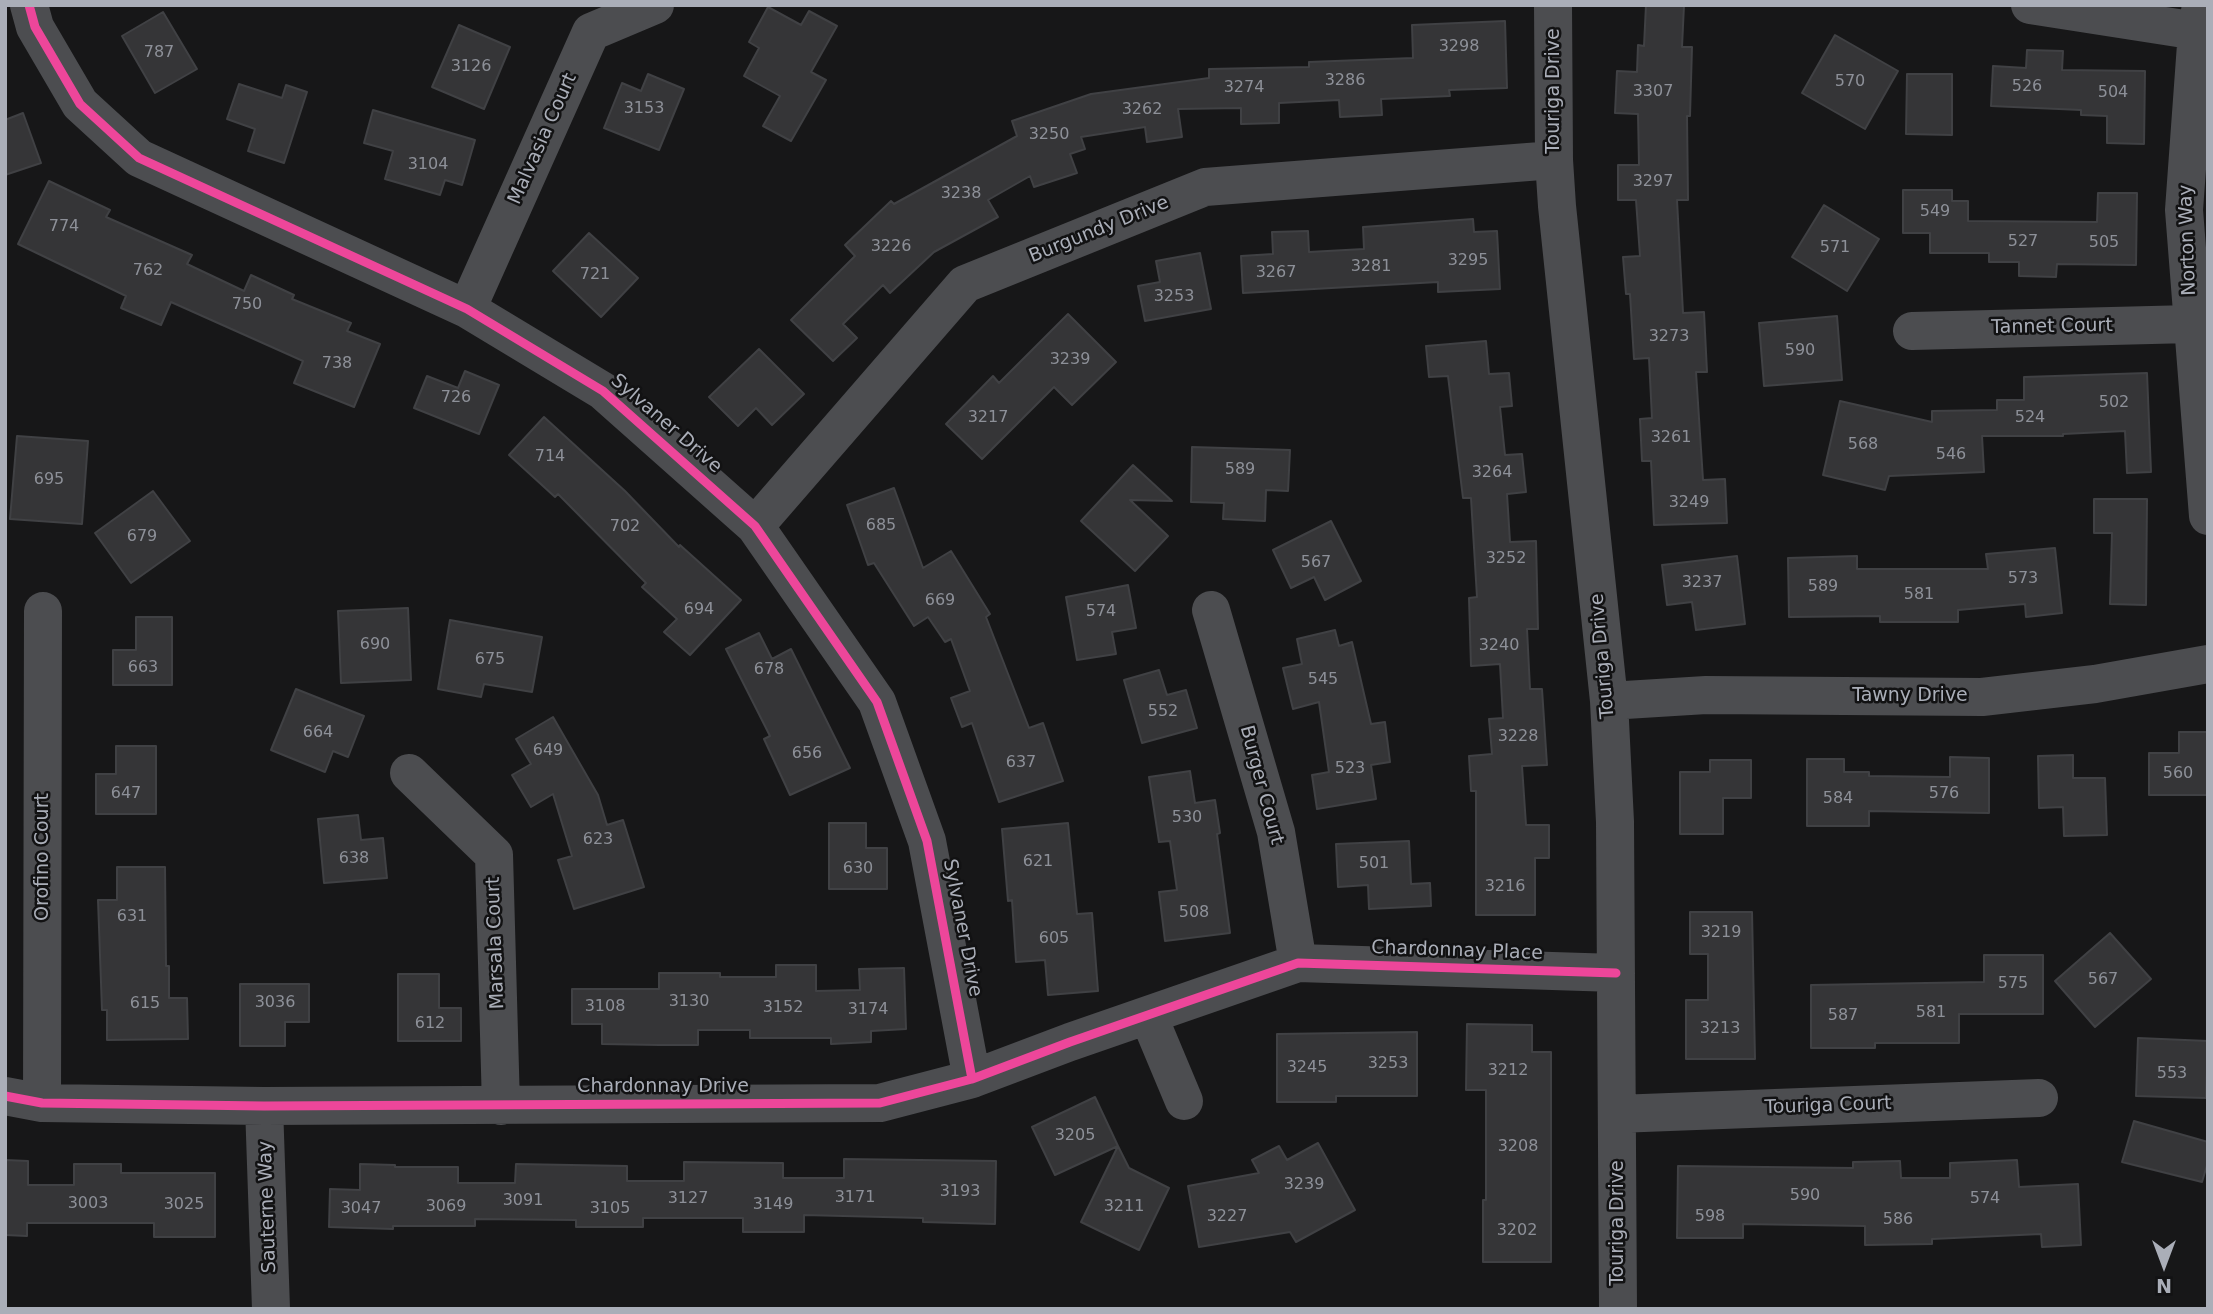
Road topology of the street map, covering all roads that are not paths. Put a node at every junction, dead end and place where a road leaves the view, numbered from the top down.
1 (29, 5) edge
2 (656, 5) edge
3 (1553, 5) edge
4 (2029, 5) edge
5 (2199, 18) edge
6 (1554, 160) junction
7 (2197, 184) edge
8 (467, 309) junction
9 (2200, 323) edge
10 (1913, 331) dead end
11 (2202, 388) edge
12 (2208, 516) edge
13 (755, 526) junction
14 (1210, 610) dead end
15 (43, 611) dead end
16 (2208, 664) edge
17 (1609, 701) junction
18 (409, 773) dead end
19 (1298, 963) junction
20 (1616, 973) junction
21 (1148, 1014) junction
22 (972, 1079) junction
23 (5, 1096) edge
24 (2039, 1098) dead end
25 (1184, 1101) dead end
26 (42, 1103) junction
27 (264, 1106) junction
28 (501, 1106) junction
29 (1617, 1114) junction
30 (271, 1309) edge
31 (1618, 1309) edge

1 - 8 street, Sylvaner Drive
2 - 8 street, Malvasia Court
3 - 6 street, Touriga Drive
4 - 5 street
5 - 7 street, Norton Way
6 - 13 street, Burgundy Drive
6 - 17 street, Touriga Drive
7 - 9 street, Norton Way
8 - 13 street, Sylvaner Drive
9 - 10 street, Tannet Court
9 - 11 street, Norton Way
11 - 12 street, Norton Way
13 - 22 street, Sylvaner Drive
14 - 19 street, Burger Court
15 - 26 street, Orofino Court
16 - 17 street, Tawny Drive
17 - 20 street, Touriga Drive
18 - 28 street, Marsala Court
19 - 20 street, Chardonnay Place
19 - 21 street, Chardonnay Drive
20 - 29 street, Touriga Drive
21 - 22 street, Chardonnay Drive
21 - 25 street
22 - 28 street, Chardonnay Drive
23 - 26 street, Chardonnay Drive
24 - 29 street, Touriga Court
26 - 27 street, Chardonnay Drive
27 - 28 street, Chardonnay Drive
27 - 30 street, Sauterne Way
29 - 31 street, Touriga Drive

